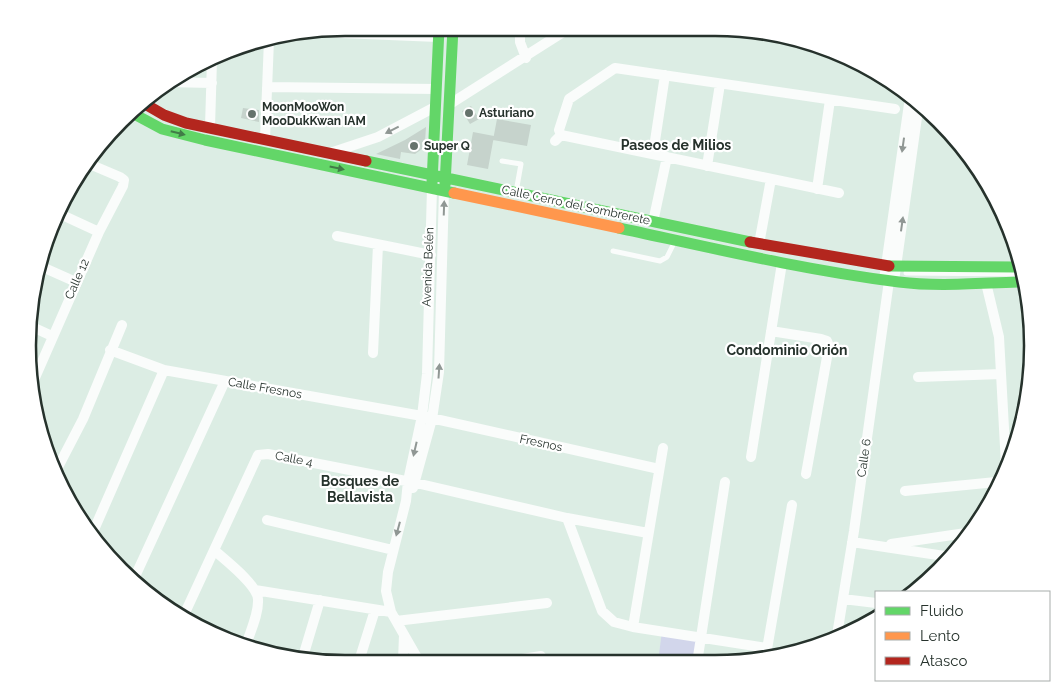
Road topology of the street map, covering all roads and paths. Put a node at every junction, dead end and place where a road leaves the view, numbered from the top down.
1 (440, 36) edge
2 (440, 36) edge
3 (448, 36) edge
4 (453, 36) edge
5 (520, 36) edge
6 (558, 36) edge
7 (269, 46) edge
8 (526, 58) junction
9 (212, 67) edge
10 (665, 75) junction
11 (184, 82) edge
12 (212, 83) junction
13 (720, 84) junction
14 (267, 87) junction
15 (436, 89) junction
16 (830, 100) junction
17 (450, 104) junction
18 (909, 105) edge
19 (435, 106) junction
20 (149, 107) edge
21 (895, 108) dead end
22 (917, 112) edge
23 (138, 117) edge
24 (210, 127) junction
25 (265, 139) junction
26 (330, 153) junction
27 (653, 154) junction
28 (666, 157) junction
29 (502, 161) dead end
30 (94, 166) edge
31 (707, 166) junction
32 (771, 179) junction
33 (440, 181) junction
34 (817, 189) junction
35 (516, 192) junction
36 (840, 193) dead end
37 (65, 216) edge
38 (653, 222) junction
39 (99, 232) junction
40 (337, 236) dead end
41 (675, 241) junction
42 (759, 244) junction
43 (378, 245) junction
44 (613, 251) dead end
45 (431, 255) junction
46 (782, 263) junction
47 (848, 267) dead end
48 (1014, 267) edge
49 (46, 269) edge
50 (871, 271) dead end
51 (890, 274) junction
52 (1015, 274) edge
53 (1016, 277) edge
54 (76, 282) junction
55 (1017, 282) edge
56 (986, 283) junction
57 (122, 325) dead end
58 (37, 330) edge
59 (771, 332) junction
60 (52, 336) junction
61 (110, 350) junction
62 (373, 353) dead end
63 (164, 370) junction
64 (38, 371) edge
65 (1001, 374) junction
66 (918, 377) dead end
67 (225, 381) junction
68 (427, 418) junction
69 (663, 448) dead end
70 (1005, 450) edge
71 (752, 457) dead end
72 (60, 464) edge
73 (659, 469) junction
74 (806, 474) dead end
75 (412, 482) junction
76 (725, 482) dead end
77 (992, 482) edge
78 (905, 491) dead end
79 (792, 505) dead end
80 (567, 518) junction
81 (267, 520) dead end
82 (95, 527) edge
83 (648, 533) junction
84 (960, 534) edge
85 (852, 542) junction
86 (880, 545) junction
87 (214, 550) junction
88 (393, 550) junction
89 (941, 555) edge
90 (136, 573) edge
91 (255, 590) junction
92 (843, 599) junction
93 (320, 600) junction
94 (546, 603) dead end
95 (875, 603) edge
96 (186, 610) edge
97 (374, 610) junction
98 (393, 616) junction
99 (633, 627) junction
100 (838, 629) edge
101 (404, 634) junction
102 (700, 638) junction
103 (248, 639) edge
104 (764, 651) edge
105 (766, 651) edge
106 (304, 652) edge
107 (361, 655) edge
108 (403, 655) edge
109 (416, 655) edge
110 (698, 655) edge

1 - 33 lane
2 - 15 main road, Avenida Belén
3 - 33 lane
4 - 17 main road, Avenida Belén
5 - 8 street
6 - 8 street
7 - 14 street
8 - 17 street
9 - 12 street
10 - 13 street
10 - 27 street
10 - 27 street
11 - 12 street
12 - 24 street
13 - 16 street
13 - 31 street
14 - 15 street
14 - 25 street
15 - 19 main road, Avenida Belén
16 - 21 street
16 - 34 street
17 - 33 main road, Avenida Belén
18 -> 51 street
19 -> 26 street
19 - 33 main road, Avenida Belén
20 - 24 main road, Calle Cerro del Sombrerete
51 -> 22 street
23 -> 33 main road, Calle Cerro del Sombrerete
24 - 25 main road, Calle Cerro del Sombrerete
25 - 26 main road, Calle Cerro del Sombrerete
26 - 33 main road, Calle Cerro del Sombrerete
27 - 28 street
28 - 31 street
28 - 38 street
29 - 35 lane
30 - 39 street, Calle 12
31 - 32 street
32 - 34 street
32 - 42 street
33 - 35 main road, Calle Cerro del Sombrerete
33 - 41 main road, Calle Cerro del Sombrerete
33 - 45 street, Avenida Belén
33 - 47 lane
33 - 51 lane
68 -> 33 street, Avenida Belén
34 - 36 street
35 - 38 main road, Calle Cerro del Sombrerete
37 - 39 street
38 - 42 main road, Calle Cerro del Sombrerete
39 - 54 street, Calle 12
40 - 43 street
41 - 44 lane
41 - 46 main road, Calle Cerro del Sombrerete
42 - 51 main road, Calle Cerro del Sombrerete
43 - 45 street
43 - 62 street
45 - 68 street, Avenida Belén
46 - 51 main road, Calle Cerro del Sombrerete
46 - 59 street
48 - 51 main road, Calle Cerro del Sombrerete
49 - 54 street
50 - 51 lane
51 - 52 lane
51 - 53 lane
51 - 56 main road, Calle Cerro del Sombrerete
51 - 85 street, Calle 6
54 - 60 street, Calle 12
55 - 56 main road, Calle Cerro del Sombrerete
56 - 65 street
57 - 61 street
58 - 60 street
59 - 71 street
59 - 74 street
60 - 64 street, Calle 12
61 - 63 street, Calle Fresnos
61 - 72 street
63 - 67 street, Calle Fresnos
63 - 82 street
65 - 66 street
65 - 70 street
67 - 68 street, Calle Fresnos
67 - 90 street
68 - 73 street, Fresnos
68 - 75 street, Avenida Belén
69 - 73 street
73 - 83 street
75 - 80 street, Calle 4
75 - 87 street, Calle 4
75 -> 88 street, Avenida Belén
76 - 102 street
77 - 78 street
79 - 105 street
80 - 83 street, Calle 4
80 - 99 street
81 - 88 street
83 - 99 street
84 - 86 street
85 - 86 street
85 - 92 street, Calle 6
86 - 89 street
87 - 91 street
87 - 96 street, Calle 4
88 - 98 street, Avenida Belén
91 - 93 street
91 - 103 street
92 - 95 street
92 - 100 street, Calle 6
93 - 97 street
93 - 106 street
94 - 98 street
97 - 98 street
97 - 107 street
98 - 101 street, Avenida Belén
99 - 102 street
101 - 108 street
101 - 109 street, Avenida Belén
102 - 104 street
102 - 110 street

